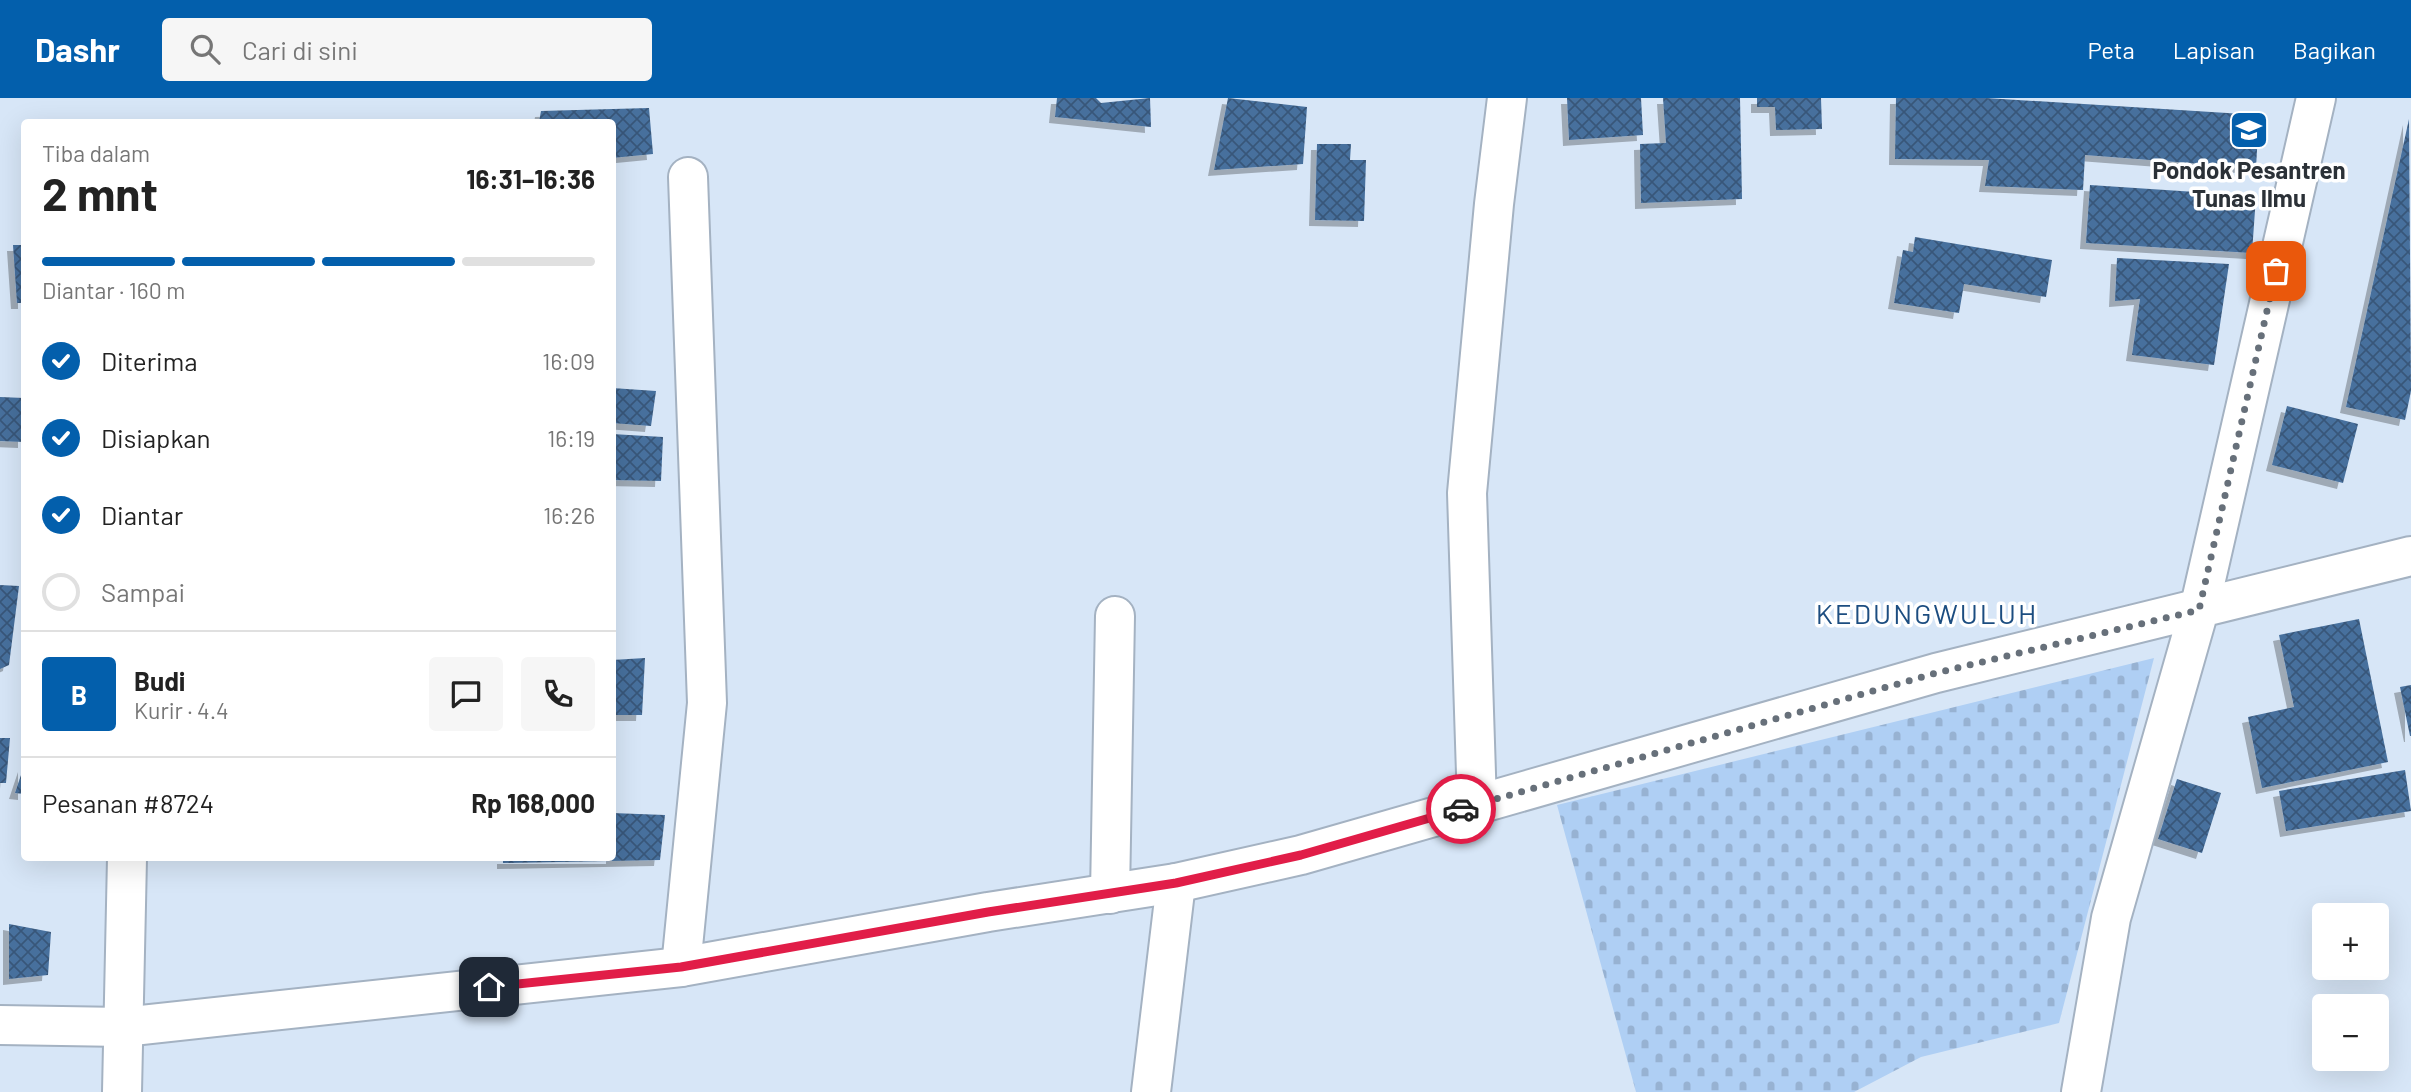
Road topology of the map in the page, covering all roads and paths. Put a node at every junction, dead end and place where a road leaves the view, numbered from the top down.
1 (1503, 98) edge
2 (2316, 98) edge
3 (688, 177) dead end
4 (2411, 556) edge
5 (2199, 610) junction
6 (1115, 616) dead end
7 (1477, 805) junction
8 (127, 861) edge
9 (1176, 883) junction
10 (1110, 894) junction
11 (681, 967) junction
12 (0, 1025) edge
13 (123, 1027) junction
14 (2083, 1074) edge
15 (122, 1092) edge
16 (1151, 1092) edge

1 - 7 street
2 - 5 street
3 - 11 street
4 - 5 street
5 - 7 street
5 - 14 street
6 - 10 street
7 - 9 street
8 - 13 street
9 - 10 street
9 - 16 street
10 - 11 street
11 - 13 street
12 - 13 street
13 - 15 street

